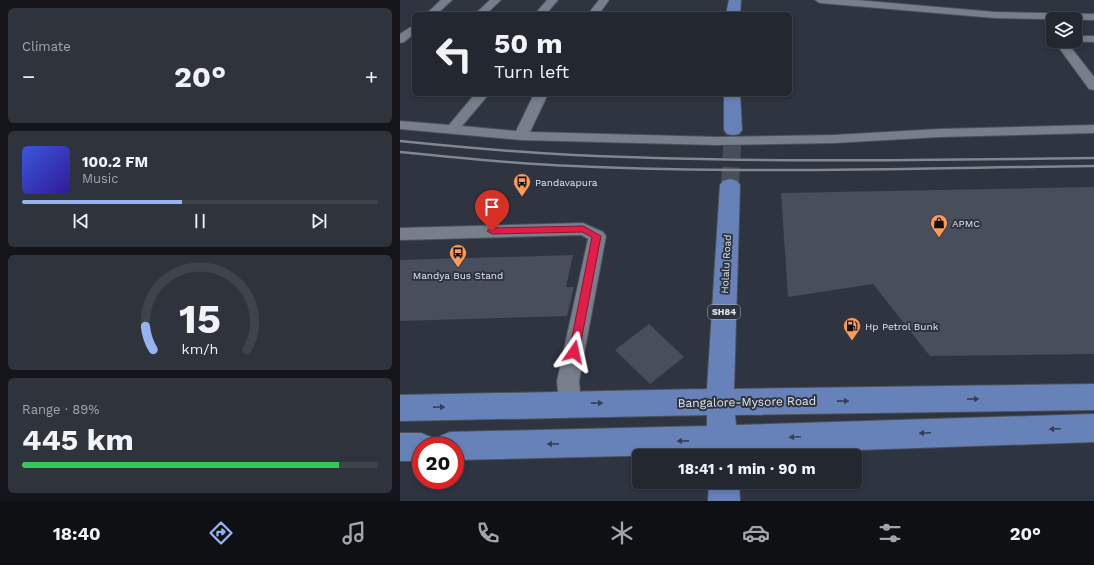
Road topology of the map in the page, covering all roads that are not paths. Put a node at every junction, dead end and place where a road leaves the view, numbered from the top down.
1 (447, 0) edge
2 (496, 0) edge
3 (554, 0) edge
4 (604, 0) edge
5 (735, 0) edge
6 (820, 0) edge
7 (943, 0) edge
8 (869, 2) edge
9 (942, 11) junction
10 (433, 12) edge
11 (482, 12) edge
12 (542, 12) edge
13 (595, 12) edge
14 (733, 12) edge
15 (1041, 16) junction
16 (1094, 17) edge
17 (1046, 23) edge
18 (412, 30) edge
19 (1082, 39) edge
20 (1094, 39) edge
21 (400, 40) edge
22 (400, 44) edge
23 (412, 45) edge
24 (1065, 48) edge
25 (1094, 86) edge
26 (480, 96) edge
27 (540, 96) edge
28 (732, 96) edge
29 (400, 126) edge
30 (1094, 129) edge
31 (452, 130) junction
32 (733, 130) tunnel mouth
33 (520, 136) junction
34 (730, 185) tunnel mouth
35 (400, 234) edge
36 (1094, 397) edge
37 (720, 402) junction
38 (570, 404) junction
39 (400, 408) edge
40 (1094, 428) edge
41 (464, 446) edge
42 (400, 447) edge
43 (412, 447) edge
44 (722, 448) edge
45 (724, 489) edge
46 (724, 501) edge

1 - 10 street
2 - 11 street
3 - 12 street
4 - 13 street
5 - 14 main road
6 - 8 street
7 - 9 street
8 - 9 street
9 - 15 street
15 - 16 street
15 - 17 street
18 - 21 street
19 - 20 street
22 - 23 street
24 - 25 street
26 - 31 street
27 - 33 street
28 - 32 main road
29 - 31 street
30 - 33 street
31 - 33 street
34 - 37 main road, Holalu Road / SH84
35 - 38 street
37 -> 36 main road, Bangalore-Mysore Road
38 -> 37 main road, Bangalore-Mysore Road
37 - 44 main road, Holalu Road / SH84
39 -> 38 main road, Bangalore-Mysore Road
40 -> 44 main road
44 -> 41 main road
42 - 43 main road
45 - 46 main road

